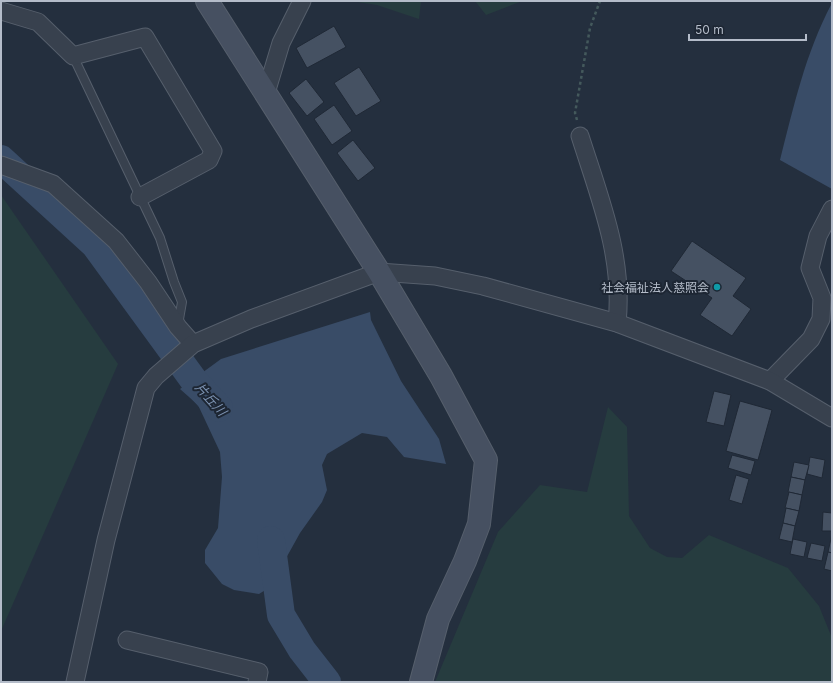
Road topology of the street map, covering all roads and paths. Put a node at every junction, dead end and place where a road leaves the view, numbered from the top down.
1 (207, 1) edge
2 (302, 1) edge
3 (600, 1) edge
4 (1, 11) edge
5 (73, 56) junction
6 (266, 93) junction
7 (580, 136) joint
8 (1, 164) edge
9 (140, 197) junction
10 (832, 209) edge
11 (379, 272) junction
12 (617, 324) junction
13 (178, 327) junction
14 (193, 344) junction
15 (770, 381) junction
16 (832, 418) edge
17 (127, 640) dead end
18 (75, 682) edge
19 (257, 682) edge
20 (421, 682) edge

1 - 6 street
2 - 6 street
3 - 7 path
4 - 5 street
5 - 9 lane
5 - 9 street
6 - 11 street
7 - 12 street
8 - 13 street
9 - 13 lane
10 - 15 street
11 - 12 street
11 - 14 street
11 - 20 street
12 - 15 street
13 - 14 street
14 - 18 street
15 - 16 street
17 - 19 street

